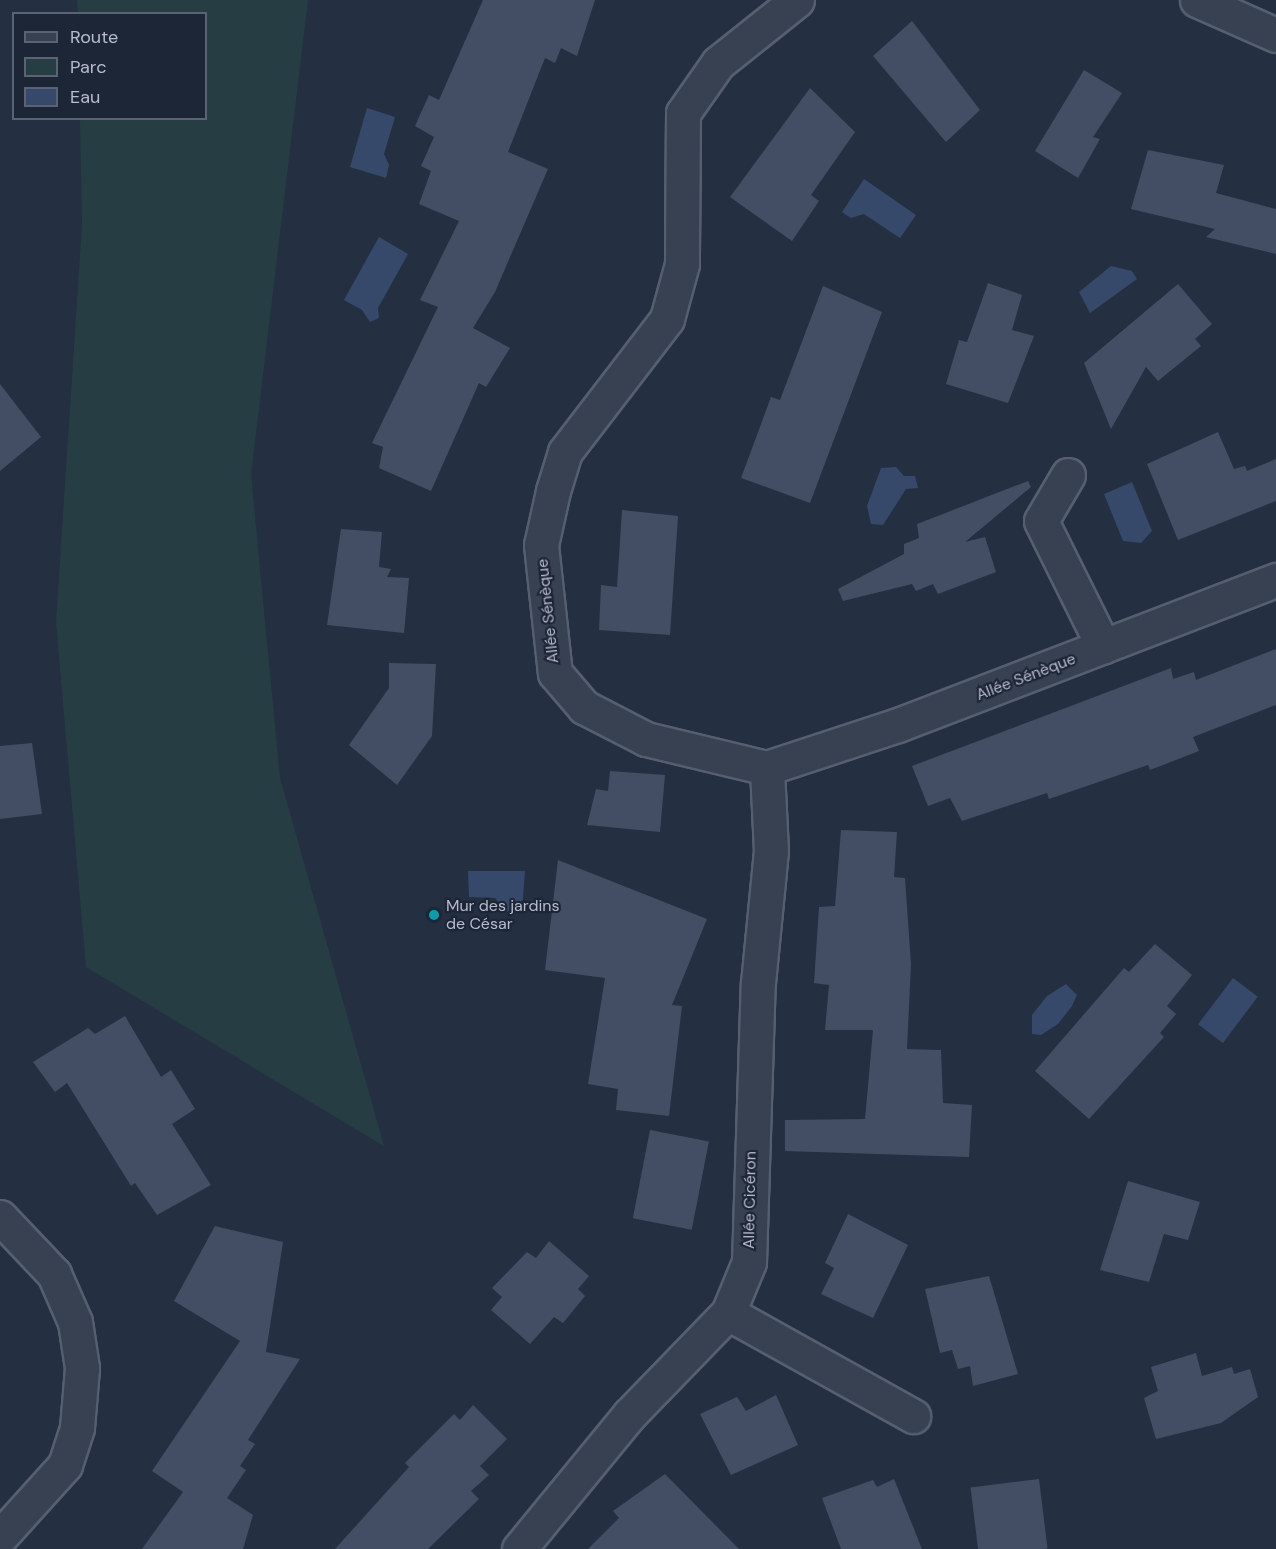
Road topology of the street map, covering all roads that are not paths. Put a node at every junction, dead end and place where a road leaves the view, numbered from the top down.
1 (797, 0) edge
2 (1197, 0) edge
3 (1276, 35) edge
4 (1068, 475) dead end
5 (1276, 580) edge
6 (1103, 646) junction
7 (767, 768) junction
8 (0, 1217) edge
9 (728, 1313) junction
10 (913, 1416) dead end
11 (0, 1537) edge
12 (519, 1549) edge

1 - 7 street, Allée Sénèque
2 - 3 street
4 - 6 street
5 - 6 street, Allée Sénèque
6 - 7 street, Allée Sénèque
7 - 9 street, Allée Cicéron
8 - 11 street
9 - 10 street
9 - 12 street, Allée Cicéron

